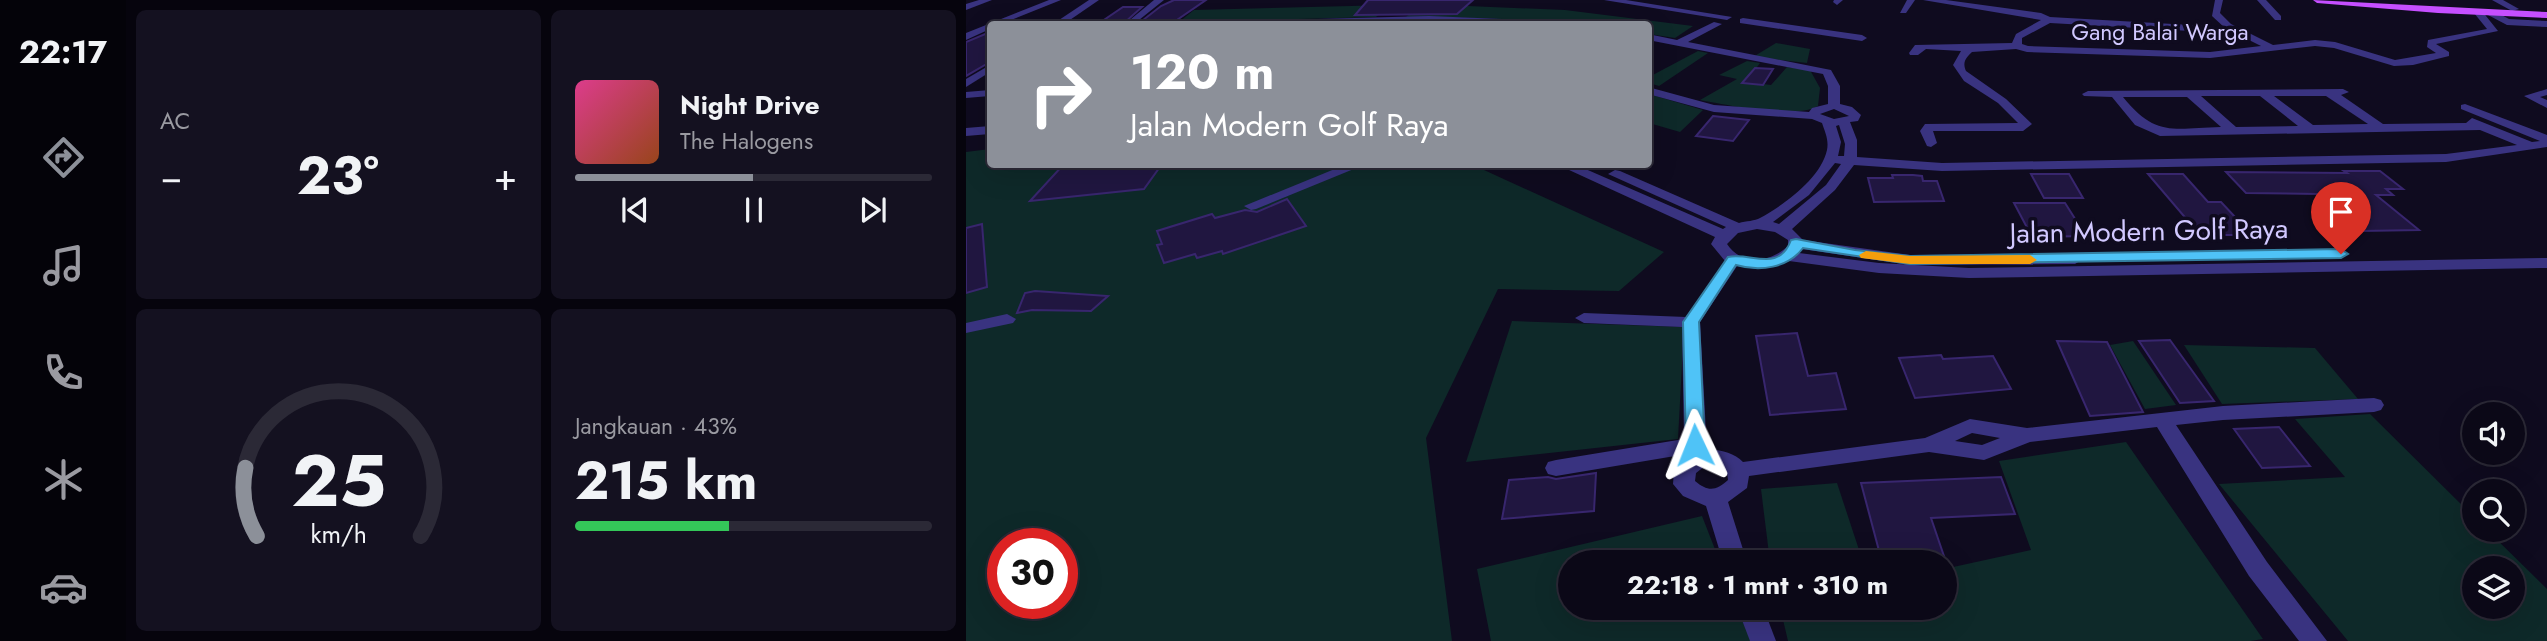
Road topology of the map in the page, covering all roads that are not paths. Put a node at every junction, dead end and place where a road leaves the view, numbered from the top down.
1 (974, 0) edge
2 (988, 0) edge
3 (1057, 0) edge
4 (1094, 0) edge
5 (1152, 0) edge
6 (1160, 0) edge
7 (1608, 0) edge
8 (1911, 0) edge
9 (1927, 0) edge
10 (2219, 0) edge
11 (2261, 0) edge
12 (2317, 0) edge
13 (2373, 0) edge
14 (2496, 0) edge
15 (966, 6) edge
16 (2515, 9) junction
17 (1903, 11) dead end
18 (2485, 13) junction
19 (2547, 13) edge
20 (2278, 18) dead end
21 (2048, 20) junction
22 (1002, 21) edge
23 (1062, 21) edge
24 (1133, 21) edge
25 (1353, 21) edge
26 (1479, 21) edge
27 (1724, 23) junction
28 (2547, 24) edge
29 (987, 27) edge
30 (2208, 29) dead end
31 (966, 37) edge
32 (1652, 38) edge
33 (1862, 38) dead end
34 (1686, 44) junction
35 (2017, 46) junction
36 (2272, 48) junction
37 (1969, 49) junction
38 (1914, 53) dead end
39 (987, 70) edge
40 (966, 84) edge
41 (1652, 91) edge
42 (2328, 92) junction
43 (2343, 92) dead end
44 (2547, 92) edge
45 (987, 93) edge
46 (2263, 93) junction
47 (2088, 94) dead end
48 (2115, 94) junction
49 (2190, 94) junction
50 (966, 95) edge
51 (2547, 105) edge
52 (2465, 107) dead end
53 (1823, 110) junction
54 (2367, 119) junction
55 (1828, 122) junction
56 (1844, 122) junction
57 (2482, 126) junction
58 (2381, 128) junction
59 (987, 130) edge
60 (2310, 130) junction
61 (2233, 131) junction
62 (966, 132) edge
63 (987, 136) edge
64 (966, 139) edge
65 (2547, 142) edge
66 (1931, 144) dead end
67 (2530, 146) junction
68 (1831, 159) junction
69 (1850, 161) junction
70 (1350, 168) edge
71 (1572, 168) edge
72 (1600, 168) edge
73 (1251, 206) dead end
74 (1760, 225) junction
75 (1782, 229) junction
76 (1730, 231) junction
77 (1793, 250) junction
78 (2547, 251) edge
79 (1733, 260) junction
80 (2547, 263) edge
81 (1584, 318) dead end
82 (1007, 319) dead end
83 (1691, 322) junction
84 (966, 328) edge
85 (2374, 405) dead end
86 (2162, 419) junction
87 (1697, 452) junction
88 (1556, 468) dead end
89 (1738, 470) junction
90 (1715, 498) junction
91 (1731, 550) edge
92 (1755, 620) edge
93 (1763, 641) edge
94 (2314, 641) edge

1 - 15 street
2 - 15 street
3 - 22 street
4 - 23 street
5 - 6 street
6 - 24 street
7 - 27 street
8 - 17 street
9 - 21 street, Gang Balai Warga
10 - 36 street
11 - 20 street
12 - 18 main road
13 - 16 main road
14 - 16 street
16 - 19 main road
18 - 19 main road
18 - 28 street
18 - 36 street, Gang Balai Warga
21 - 30 street
21 - 35 street, Gang Balai Warga
25 - 26 street
27 - 33 street
27 - 34 street
29 - 31 street
32 - 34 street
34 - 53 street
35 - 36 street, Gang Balai Warga
35 - 37 street
37 - 38 street
37 - 66 street
39 - 40 street
41 - 53 street
42 - 43 street
42 - 46 street
42 - 54 street
44 - 51 street
45 - 50 street
46 - 49 street
46 - 60 street
47 - 48 street
48 - 49 street
48 - 61 street
49 - 61 street
52 - 65 street
53 - 55 street
53 - 56 street
54 - 57 street
54 - 58 street
55 - 56 street
55 - 68 street
56 - 69 street
57 - 58 street
57 - 67 street
58 - 60 street
59 - 62 street
60 - 61 street
63 - 64 street
65 - 67 street
67 - 69 street
68 - 69 street
68 - 74 street
69 - 75 street
70 - 73 street
71 - 76 street
72 - 76 street
74 - 75 street
74 - 76 street
75 - 77 street
76 - 79 street
77 - 78 street, Jalan Modern Golf Raya
77 - 79 street
77 - 80 street, Jalan Modern Golf Raya
79 - 83 street
81 - 83 street
82 - 84 street
83 - 87 street
85 - 86 street
86 - 89 street
86 - 94 street
87 - 88 street
87 - 89 street
87 - 90 street
89 - 90 street
90 - 91 street
92 - 93 street

